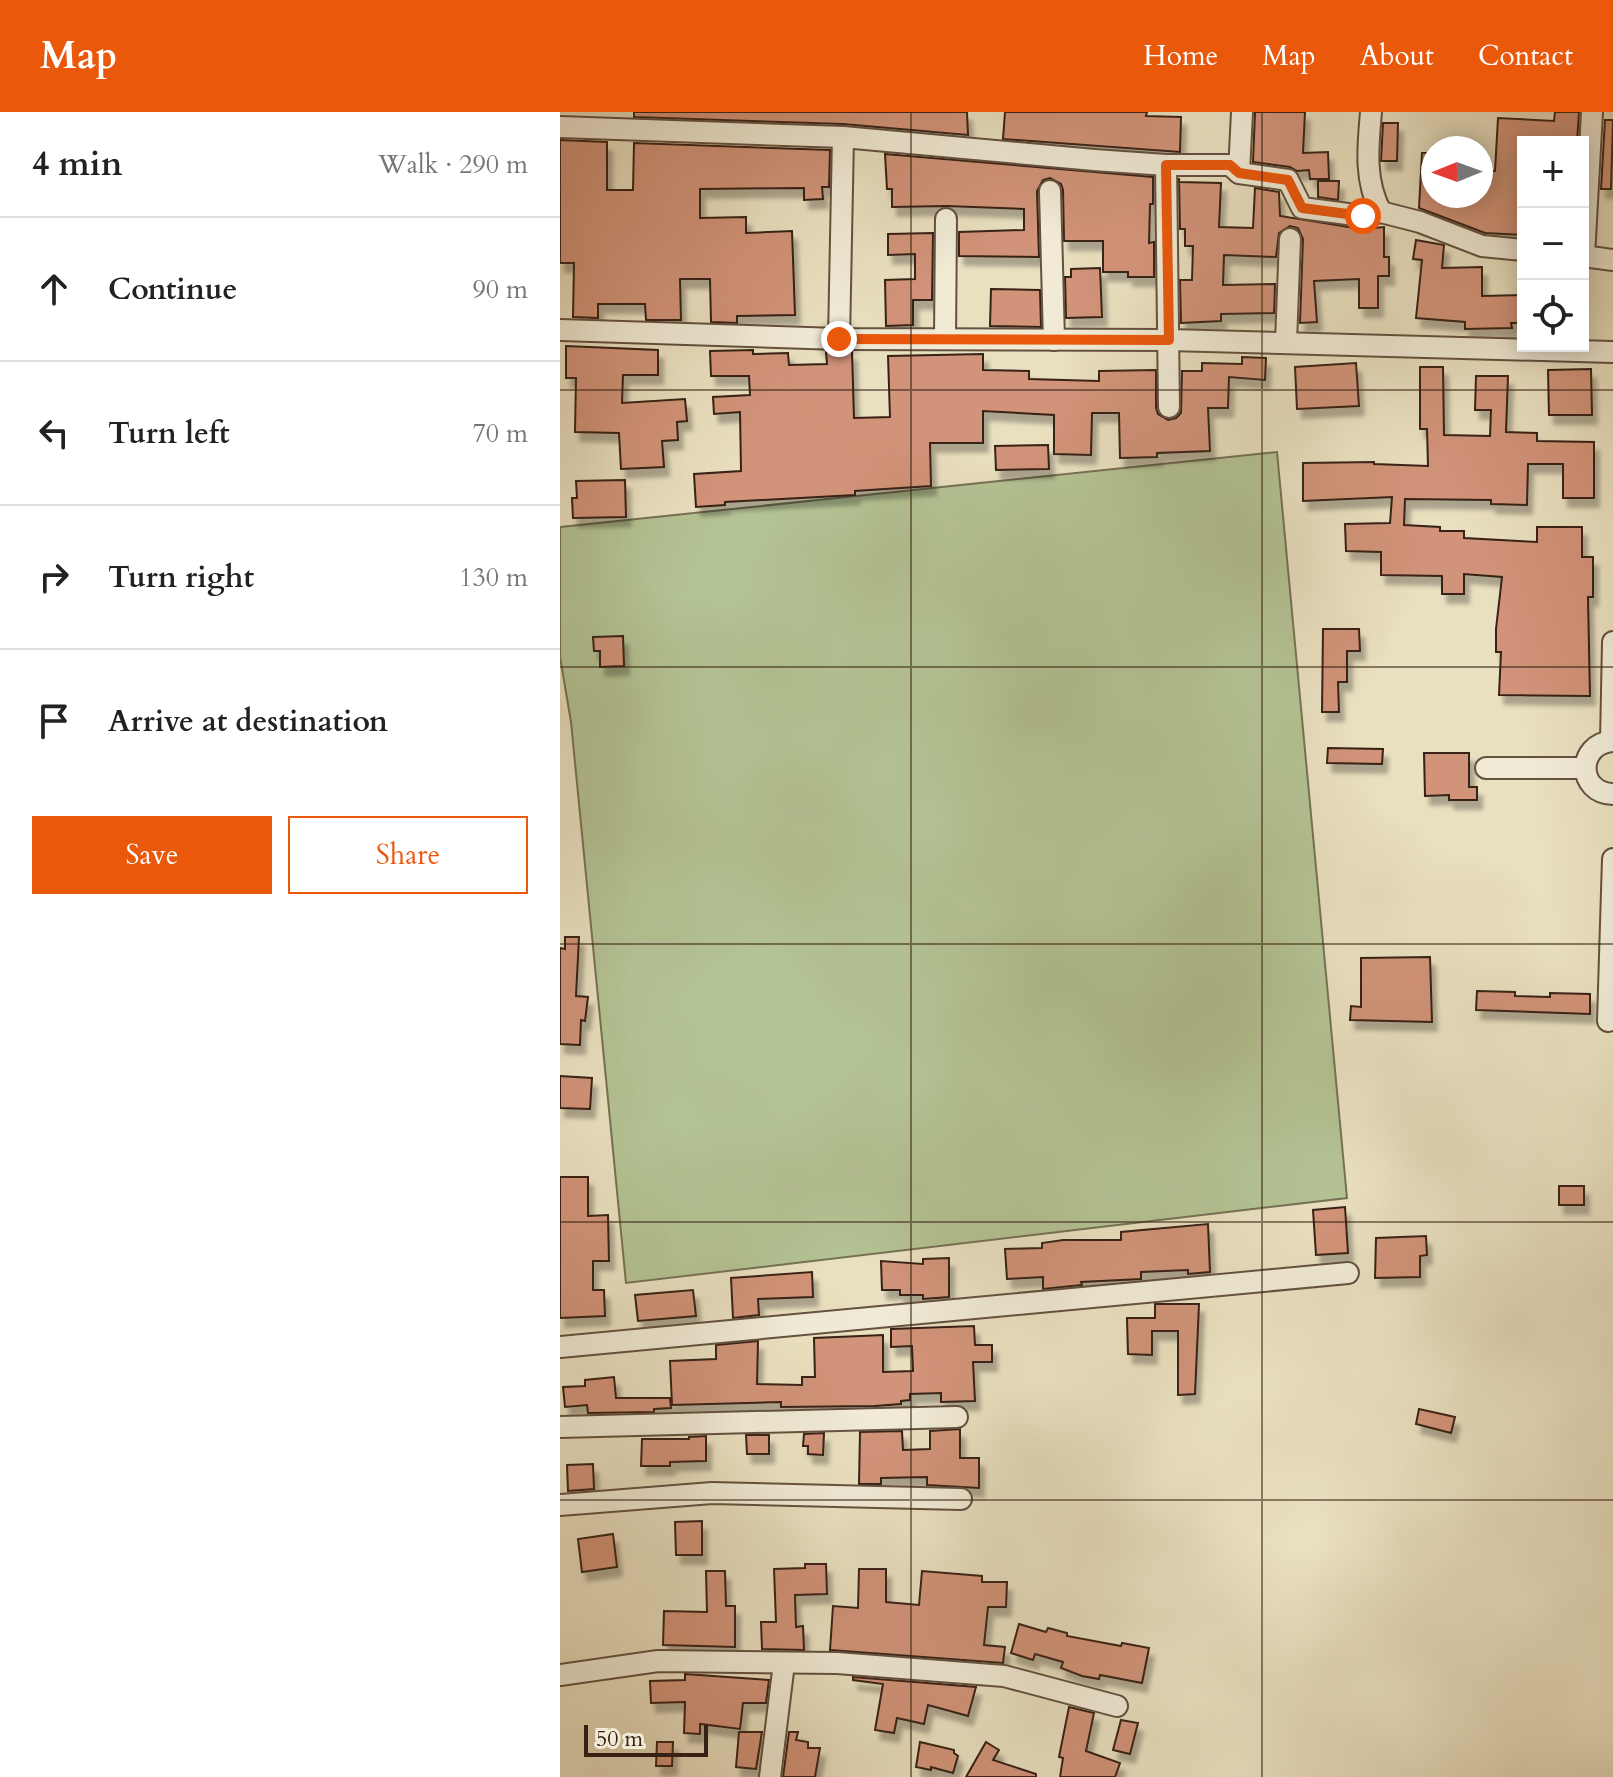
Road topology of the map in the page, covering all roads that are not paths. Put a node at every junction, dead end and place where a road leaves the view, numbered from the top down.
1 (1242, 112) edge
2 (1371, 112) edge
3 (1592, 112) edge
4 (588, 120) edge
5 (560, 127) edge
6 (843, 137) junction
7 (1166, 165) junction
8 (1239, 173) junction
9 (1050, 191) dead end
10 (1587, 208) edge
11 (1381, 212) junction
12 (946, 219) dead end
13 (1290, 239) dead end
14 (1517, 249) edge
15 (1589, 257) edge
16 (1613, 260) edge
17 (560, 330) edge
18 (839, 339) junction
19 (945, 339) junction
20 (1054, 340) junction
21 (1169, 340) junction
22 (1286, 342) junction
23 (1613, 352) edge
24 (1169, 407) dead end
25 (1613, 642) edge
26 (1612, 741) edge
27 (1486, 768) dead end
28 (1585, 768) junction
29 (1613, 794) edge
30 (1613, 859) edge
31 (1608, 1021) dead end
32 (1348, 1273) dead end
33 (560, 1347) edge
34 (957, 1417) dead end
35 (560, 1427) edge
36 (961, 1499) dead end
37 (560, 1505) edge
38 (784, 1663) junction
39 (560, 1675) edge
40 (1117, 1706) dead end
41 (770, 1777) edge

1 - 8 street
2 - 11 street
3 - 10 street
4 - 5 street
4 - 6 street
6 - 7 street
6 - 18 street
7 - 8 street
7 - 21 street
8 - 11 street
9 - 20 street
11 - 14 street
12 - 19 street
13 - 22 street
15 - 16 street
17 - 18 street
18 - 19 street
19 - 20 street
20 - 21 street
21 - 22 street
21 - 24 street
22 - 23 street
25 - 26 street
26 - 28 street
27 - 28 street
28 - 29 street
30 - 31 street
32 - 33 street
34 - 35 street
36 - 37 street
38 - 39 street
38 - 40 street
38 - 41 street

